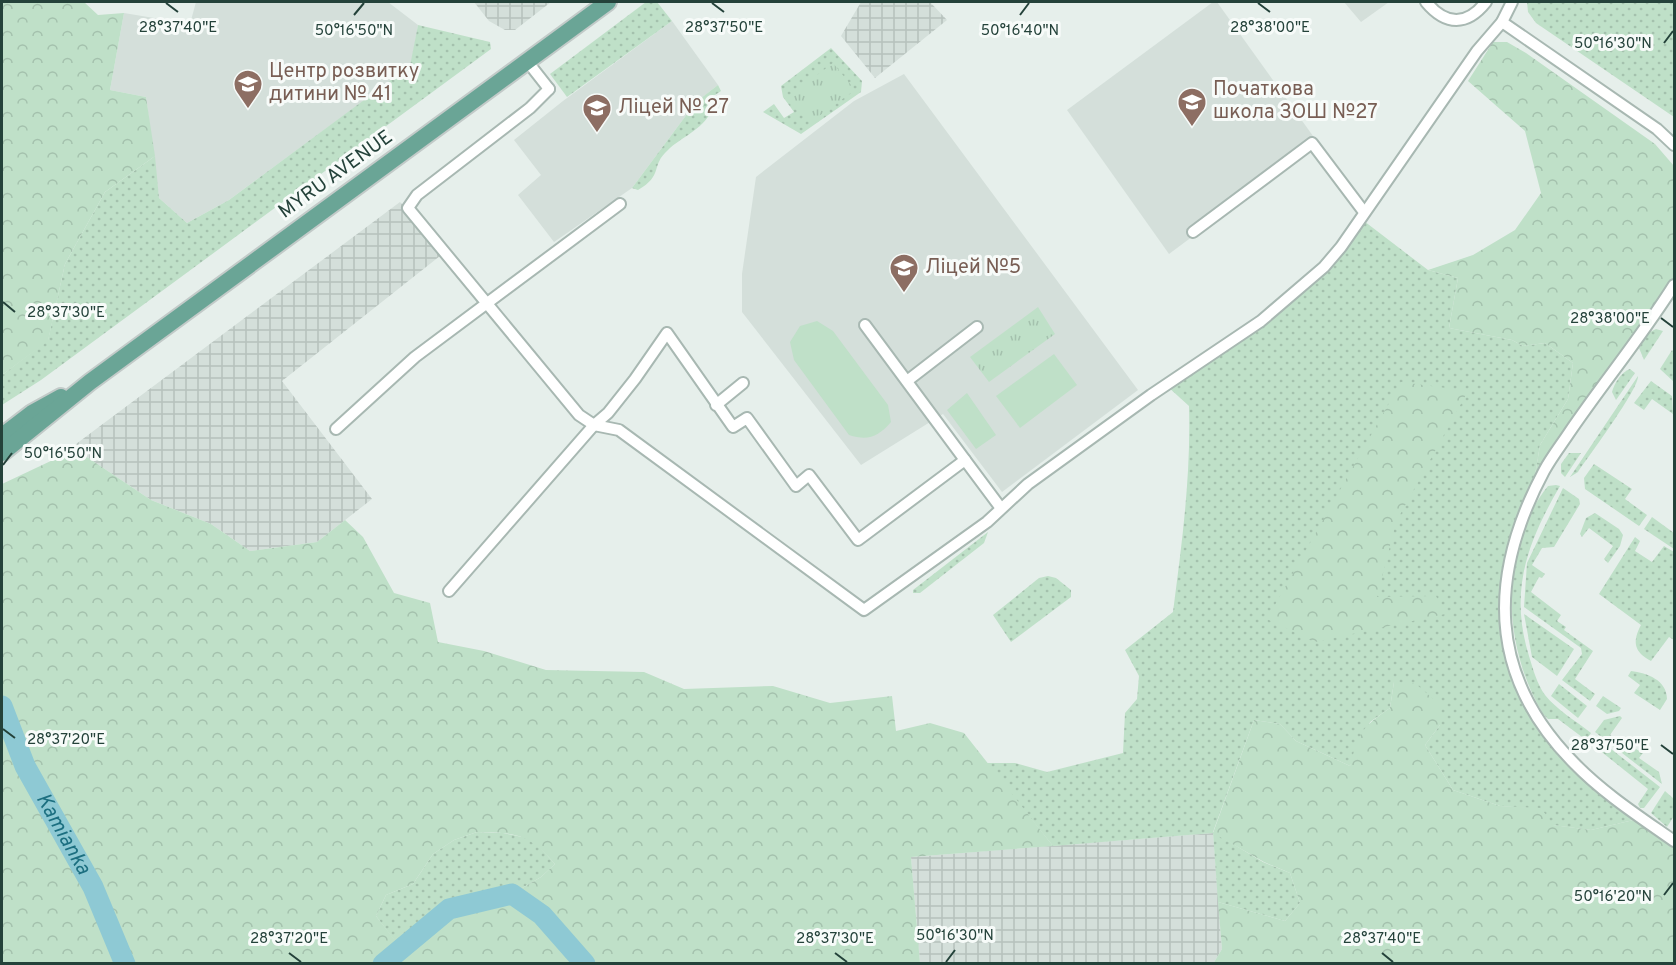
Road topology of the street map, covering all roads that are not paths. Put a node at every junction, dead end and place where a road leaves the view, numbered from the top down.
1 (608, 2) edge
2 (1426, 2) edge
3 (1486, 2) edge
4 (1512, 2) edge
5 (1502, 22) junction
6 (527, 61) junction
7 (1674, 145) edge
8 (620, 204) dead end
9 (1364, 213) junction
10 (1193, 232) dead end
11 (1674, 285) edge
12 (487, 303) junction
13 (865, 325) dead end
14 (977, 327) dead end
15 (907, 381) junction
16 (743, 383) dead end
17 (716, 405) junction
18 (36, 419) junction
19 (594, 425) junction
20 (336, 429) dead end
21 (2, 436) edge
22 (2, 453) edge
23 (965, 460) junction
24 (1000, 507) junction
25 (449, 591) dead end
26 (1674, 841) edge

1 - 6 main road, MYRU AVENUE
2 - 3 street
4 - 5 street
5 - 7 street
5 - 9 street
6 - 12 street
6 - 18 main road, MYRU AVENUE
8 - 12 street
9 - 10 street
9 - 24 street
11 - 26 street
12 - 19 street
12 - 20 street
13 - 15 street
14 - 15 street
15 - 23 street
16 - 17 street
17 - 19 street
17 - 23 street
18 - 21 main road, MYRU AVENUE
18 - 22 main road, MYRU AVENUE
19 - 24 street
19 - 25 street
23 - 24 street

